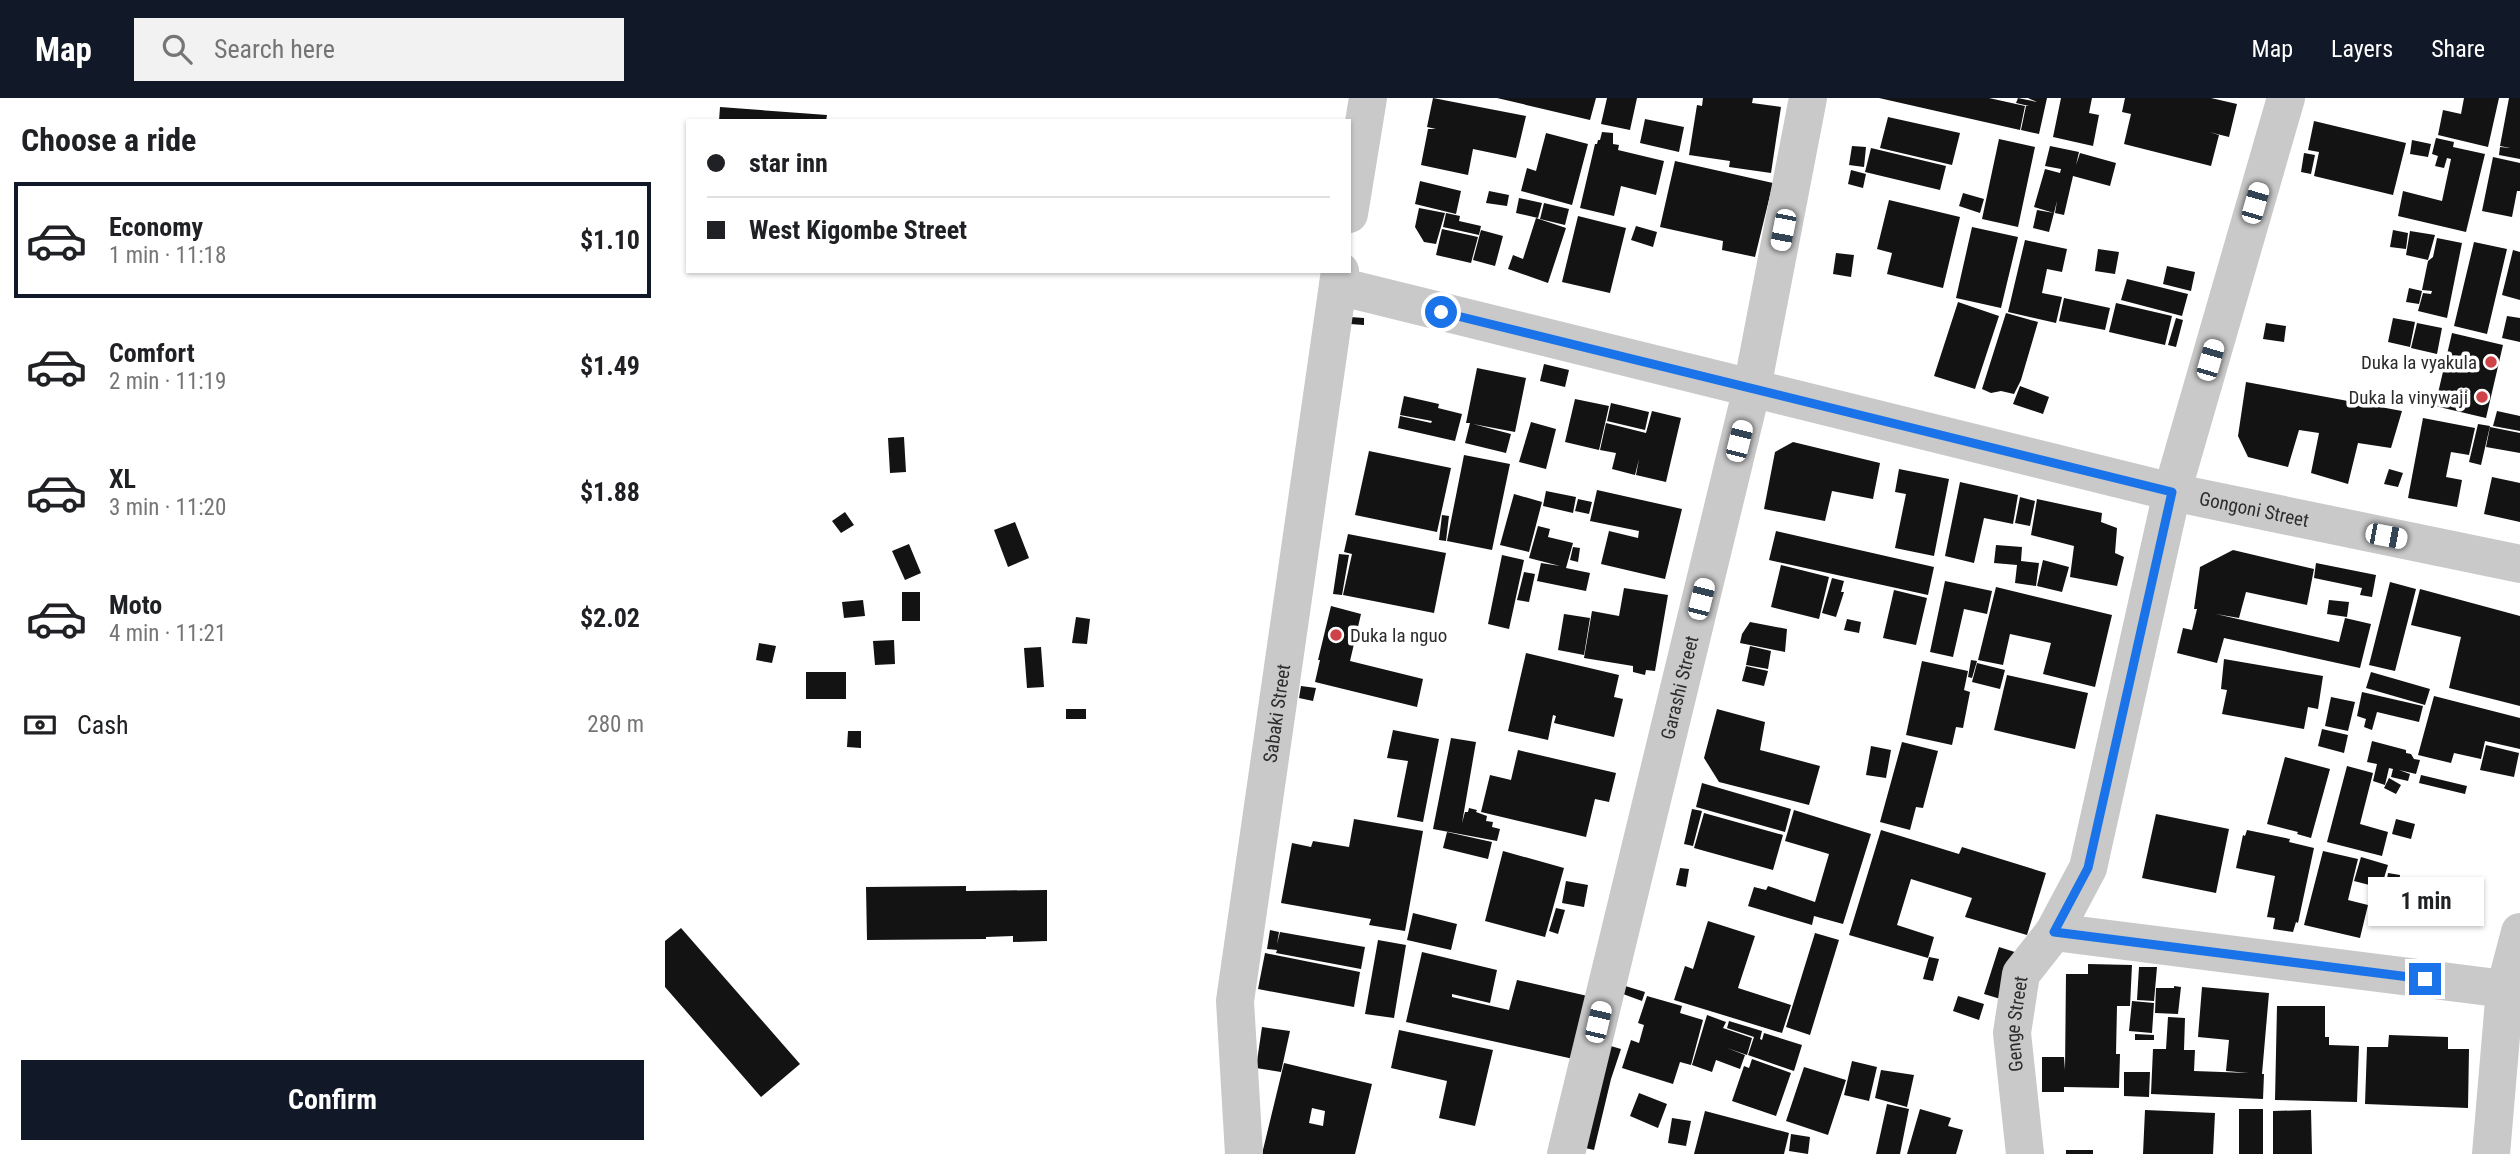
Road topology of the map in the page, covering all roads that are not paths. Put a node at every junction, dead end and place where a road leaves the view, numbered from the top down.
1 (1368, 98) edge
2 (1808, 98) edge
3 (2286, 98) edge
4 (1351, 202) edge
5 (1339, 279) edge
6 (1752, 388) junction
7 (2172, 492) junction
8 (2520, 564) edge
9 (2054, 932) junction
10 (2520, 932) edge
11 (2505, 989) junction
12 (1244, 1154) edge
13 (1566, 1154) edge
14 (2025, 1154) edge
15 (2491, 1154) edge

1 - 4 street
2 - 6 street, Garashi Street
3 - 7 street, Genge Street
5 - 6 street, Gongoni Street
5 - 12 street, Sabaki Street
6 - 7 street, Gongoni Street
6 - 13 street, Garashi Street
7 - 8 street, Gongoni Street
7 - 9 street, Genge Street
9 - 11 street
9 - 14 street, Genge Street
10 - 11 street
11 - 15 street

